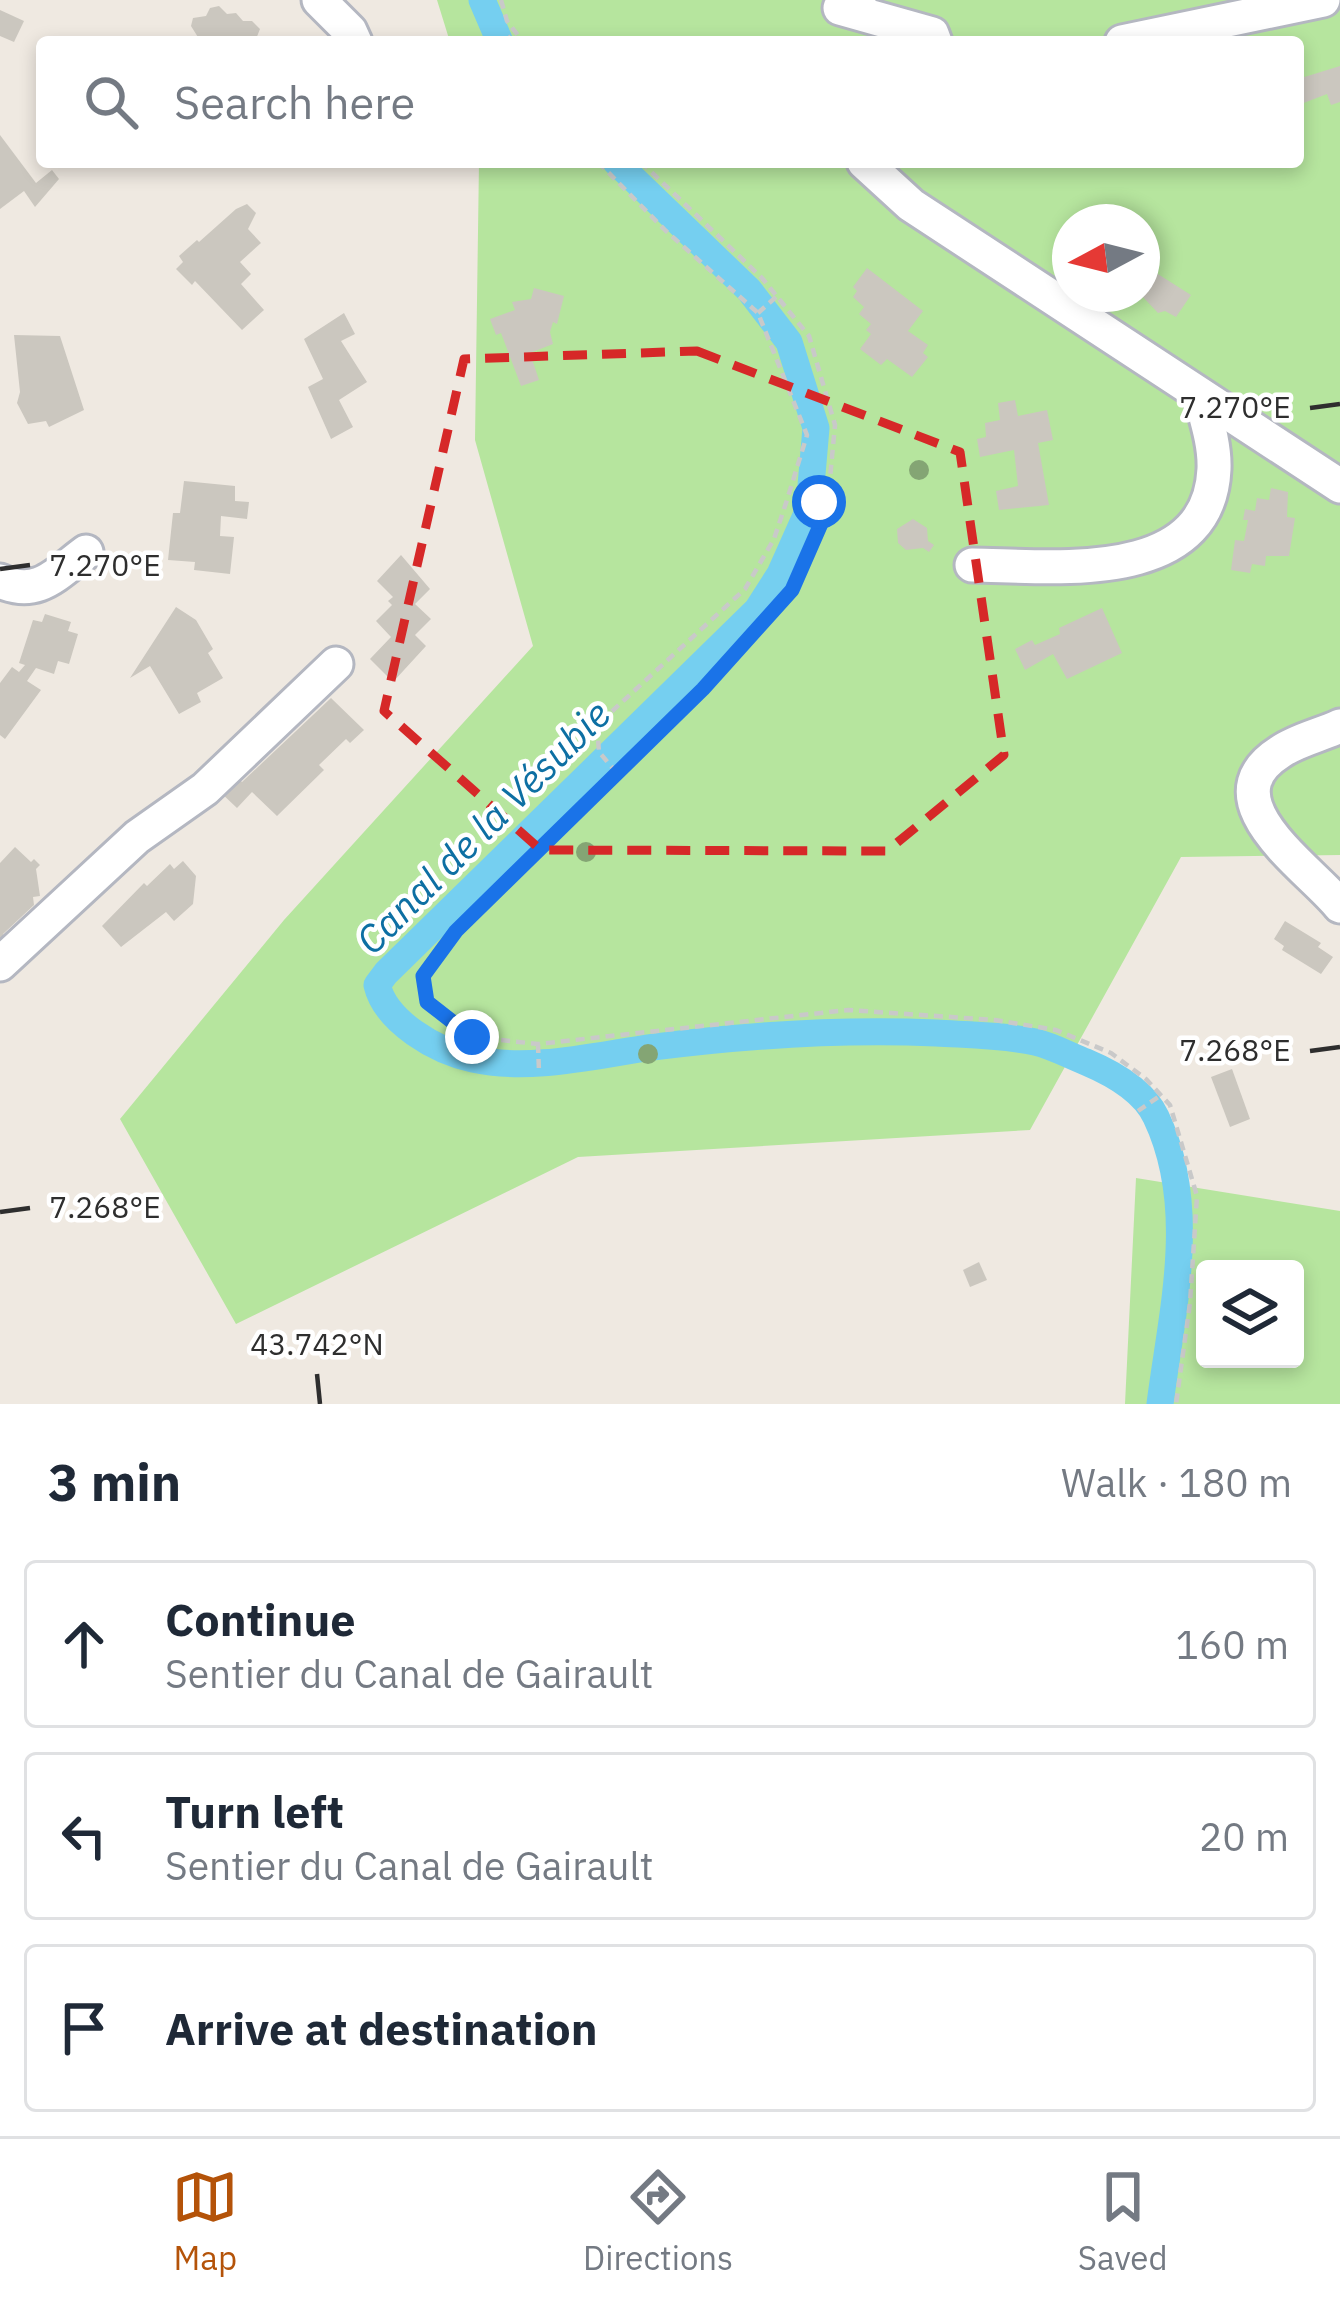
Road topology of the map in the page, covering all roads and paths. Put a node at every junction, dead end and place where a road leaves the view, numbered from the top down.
1 (320, 0) edge
2 (501, 0) edge
3 (859, 0) edge
4 (1323, 0) edge
5 (516, 32) junction
6 (352, 36) edge
7 (511, 36) edge
8 (519, 36) edge
9 (933, 36) edge
10 (1151, 36) edge
11 (604, 168) edge
12 (647, 168) edge
13 (870, 168) edge
14 (775, 300) junction
15 (758, 313) junction
16 (1200, 395) junction
17 (1340, 486) edge
18 (787, 500) junction
19 (828, 502) junction
20 (86, 552) dead end
21 (972, 566) dead end
22 (0, 581) edge
23 (336, 664) dead end
24 (1340, 726) edge
25 (617, 772) junction
26 (1340, 906) edge
27 (0, 964) edge
28 (539, 1048) junction
29 (539, 1072) dead end
30 (1161, 1095) junction
31 (1138, 1111) dead end
32 (1176, 1404) edge

1 - 6 street
2 - 5 path
3 - 9 street
4 - 10 street
5 - 7 path
5 - 8 path
11 - 15 path
12 - 14 path
13 - 16 street
14 - 15 path
14 - 19 path
15 - 18 path
16 - 17 street
16 - 21 street
18 - 19 path
18 - 25 path
19 - 25 path
20 - 22 street
23 - 27 street
24 - 26 street
25 - 28 path
28 - 29 path
28 - 30 path
30 - 31 path
30 - 32 path

